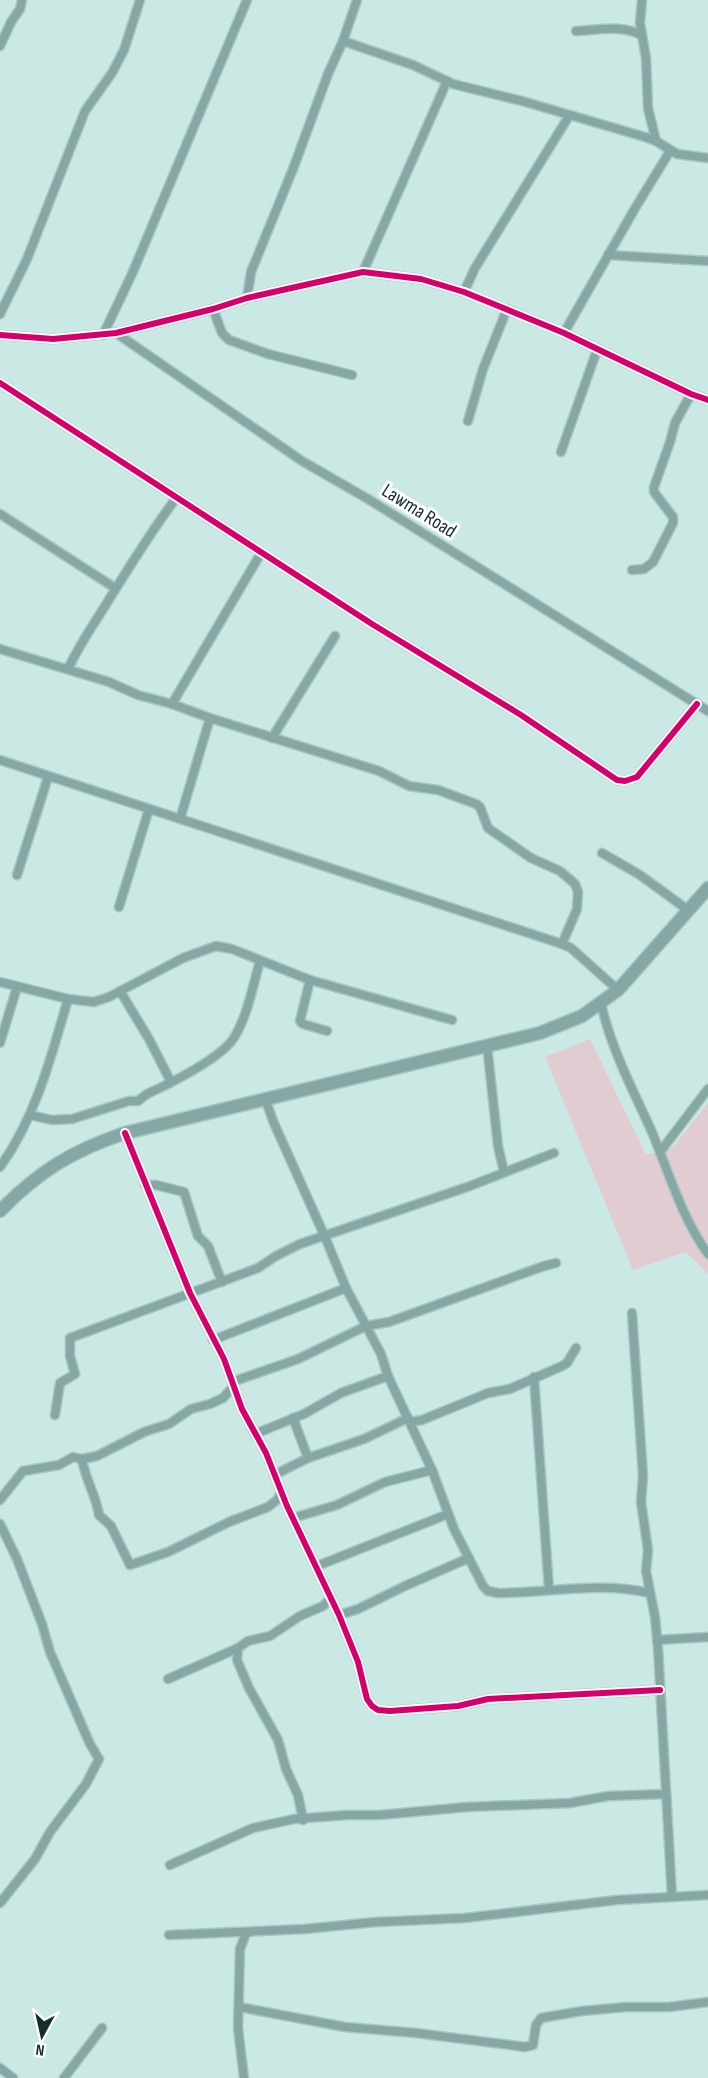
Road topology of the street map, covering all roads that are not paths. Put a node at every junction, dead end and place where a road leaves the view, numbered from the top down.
1 (22, 0) edge
2 (140, 0) edge
3 (247, 0) edge
4 (357, 0) edge
5 (642, 0) edge
6 (576, 31) dead end
7 (642, 36) junction
8 (343, 41) junction
9 (0, 46) edge
10 (447, 81) junction
11 (569, 116) junction
12 (652, 122) junction
13 (645, 137) junction
14 (656, 141) junction
15 (670, 151) junction
16 (708, 158) edge
17 (608, 255) junction
18 (708, 261) edge
19 (363, 272) junction
20 (464, 292) junction
21 (247, 298) junction
22 (213, 309) junction
23 (507, 309) junction
24 (0, 314) edge
25 (116, 333) junction
26 (564, 333) junction
27 (0, 335) edge
28 (104, 335) junction
29 (597, 350) junction
30 (352, 375) dead end
31 (0, 383) edge
32 (691, 394) junction
33 (708, 400) edge
34 (468, 421) dead end
35 (561, 452) dead end
36 (177, 497) junction
37 (0, 514) edge
38 (261, 553) junction
39 (632, 570) dead end
40 (115, 588) junction
41 (335, 636) dead end
42 (0, 649) edge
43 (68, 669) junction
44 (172, 704) junction
45 (697, 704) junction
46 (708, 711) edge
47 (210, 718) junction
48 (272, 738) junction
49 (0, 760) edge
50 (48, 777) junction
51 (149, 809) junction
52 (180, 819) junction
53 (602, 853) dead end
54 (17, 875) dead end
55 (708, 888) edge
56 (119, 907) dead end
57 (688, 909) junction
58 (562, 944) junction
59 (260, 961) junction
60 (310, 980) junction
61 (0, 982) edge
62 (17, 987) junction
63 (618, 990) junction
64 (120, 991) junction
65 (68, 999) junction
66 (601, 1003) junction
67 (452, 1020) dead end
68 (327, 1031) dead end
69 (0, 1043) edge
70 (487, 1046) junction
71 (171, 1082) junction
72 (707, 1091) edge
73 (265, 1098) junction
74 (30, 1115) junction
75 (125, 1133) junction
76 (660, 1152) junction
77 (554, 1153) dead end
78 (0, 1167) edge
79 (504, 1172) junction
80 (145, 1185) junction
81 (0, 1211) edge
82 (325, 1236) junction
83 (708, 1254) edge
84 (556, 1263) dead end
85 (222, 1282) junction
86 (346, 1288) junction
87 (190, 1293) junction
88 (632, 1313) dead end
89 (366, 1326) junction
90 (213, 1340) junction
91 (576, 1348) dead end
92 (388, 1376) junction
93 (534, 1377) junction
94 (233, 1384) junction
95 (55, 1415) dead end
96 (293, 1418) junction
97 (409, 1420) junction
98 (255, 1434) junction
99 (308, 1458) junction
100 (82, 1459) junction
101 (432, 1470) junction
102 (274, 1475) junction
103 (281, 1493) junction
104 (0, 1500) edge
105 (448, 1514) junction
106 (293, 1518) junction
107 (1, 1526) edge
108 (469, 1558) junction
109 (317, 1566) junction
110 (549, 1590) junction
111 (650, 1593) junction
112 (331, 1598) junction
113 (339, 1615) junction
114 (708, 1637) edge
115 (657, 1640) junction
116 (238, 1648) junction
117 (168, 1679) dead end
118 (660, 1690) junction
119 (666, 1794) junction
120 (303, 1820) junction
121 (170, 1865) dead end
122 (708, 1895) edge
123 (672, 1897) junction
124 (0, 1903) edge
125 (254, 1931) junction
126 (169, 1935) dead end
127 (708, 2002) edge
128 (239, 2007) junction
129 (102, 2028) dead end
130 (0, 2068) edge
131 (13, 2078) edge
132 (64, 2078) edge
133 (244, 2078) edge

1 - 9 street
2 - 24 street
3 - 28 street
4 - 8 street
5 - 7 street
6 - 7 street
7 - 12 street
8 - 10 street
8 - 21 street
10 - 11 street
10 - 19 street
11 - 13 street
11 - 20 street
12 - 13 street
12 - 14 street
13 - 14 street
14 - 15 street
15 - 16 street
15 - 17 street
17 - 18 street
17 - 26 street
19 - 20 street
19 - 21 street
20 - 23 street
21 - 22 street
22 - 25 street
22 - 30 street
23 - 26 street
23 - 34 street
25 - 28 street
25 - 45 street, Lawma Road
26 - 29 street
27 - 28 street
29 - 32 street
29 - 35 street
31 - 36 street
32 - 33 street
32 - 39 street
36 - 38 street
36 - 40 street
37 - 40 street
38 - 44 street
38 - 45 street
40 - 43 street
41 - 48 street
42 - 43 street
43 - 44 street
44 - 47 street
45 - 46 street, Lawma Road
47 - 48 street
47 - 52 street
48 - 58 street
49 - 50 street
50 - 51 street
50 - 54 street
51 - 52 street
51 - 56 street
52 - 58 street
53 - 57 street
55 - 57 main road
57 - 63 main road
58 - 63 street
59 - 60 street
59 - 64 street
59 - 71 street
60 - 67 street
60 - 68 street
61 - 62 street
62 - 65 street
62 - 69 street
63 - 66 main road
64 - 65 street
64 - 71 street
65 - 74 street
66 - 70 main road
66 - 76 street
70 - 73 main road
70 - 79 street
71 - 74 street
72 - 76 street
73 - 75 main road
73 - 82 street
74 - 78 street
75 - 80 street
75 - 81 main road
76 - 83 street
77 - 79 street
79 - 82 street
80 - 85 street
80 - 87 street
82 - 85 street
82 - 86 street
84 - 89 street
85 - 87 street
86 - 89 street
86 - 90 street
87 - 90 street
87 - 95 street
88 - 111 street
89 - 92 street
89 - 94 street
90 - 94 street
91 - 93 street
92 - 96 street
92 - 97 street
93 - 97 street
93 - 110 street
94 - 98 street
94 - 100 street
96 - 98 street
96 - 99 street
97 - 99 street
97 - 101 street
98 - 102 street
99 - 102 street
100 - 103 street
100 - 104 street
101 - 105 street
101 - 106 street
102 - 103 street
103 - 106 street
105 - 108 street
105 - 109 street
106 - 109 street
107 - 124 street
108 - 110 street
108 - 113 street
109 - 112 street
110 - 111 street
111 - 115 street
112 - 113 street
112 - 116 street
113 - 118 street
114 - 115 street
115 - 118 street
116 - 117 street
116 - 120 street
118 - 119 street
119 - 120 street
119 - 123 street
120 - 121 street
122 - 123 street
123 - 125 street
125 - 126 street
125 - 128 street
127 - 128 street
128 - 133 street
129 - 132 street
130 - 131 street

